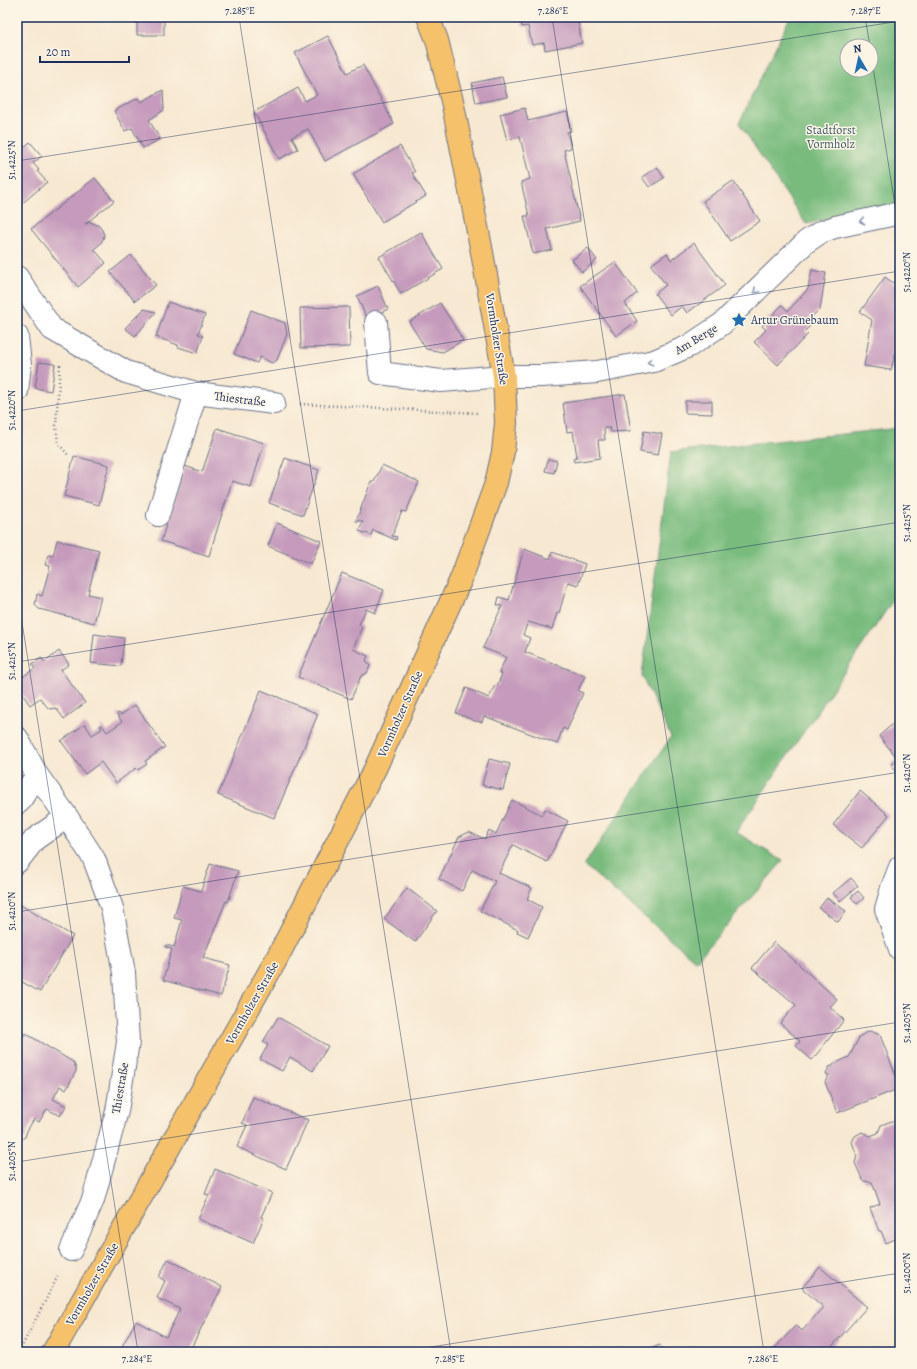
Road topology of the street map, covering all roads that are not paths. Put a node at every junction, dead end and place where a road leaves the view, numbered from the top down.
1 (428, 17) edge
2 (900, 213) edge
3 (17, 277) edge
4 (376, 322) dead end
5 (17, 336) edge
6 (504, 376) junction
7 (17, 391) edge
8 (196, 393) junction
9 (274, 403) road end
10 (158, 515) dead end
11 (17, 738) edge
12 (37, 775) junction
13 (18, 802) dead end
14 (67, 817) junction
15 (17, 862) edge
16 (900, 867) edge
17 (893, 898) edge
18 (900, 948) edge
19 (71, 1250) road end
20 (53, 1352) edge

1 - 6 main road, Vormholzer Straße
2 -> 6 street, Am Berge
3 - 8 street, Thiestraße
4 - 6 street, Am Berge
5 - 7 street
6 - 20 main road, Vormholzer Straße
8 - 9 street, Thiestraße
8 - 10 street
11 - 12 street, Thiestraße
12 - 13 street
12 - 14 street, Thiestraße
14 - 15 street
14 - 19 street, Thiestraße
16 - 17 street
17 - 18 street

